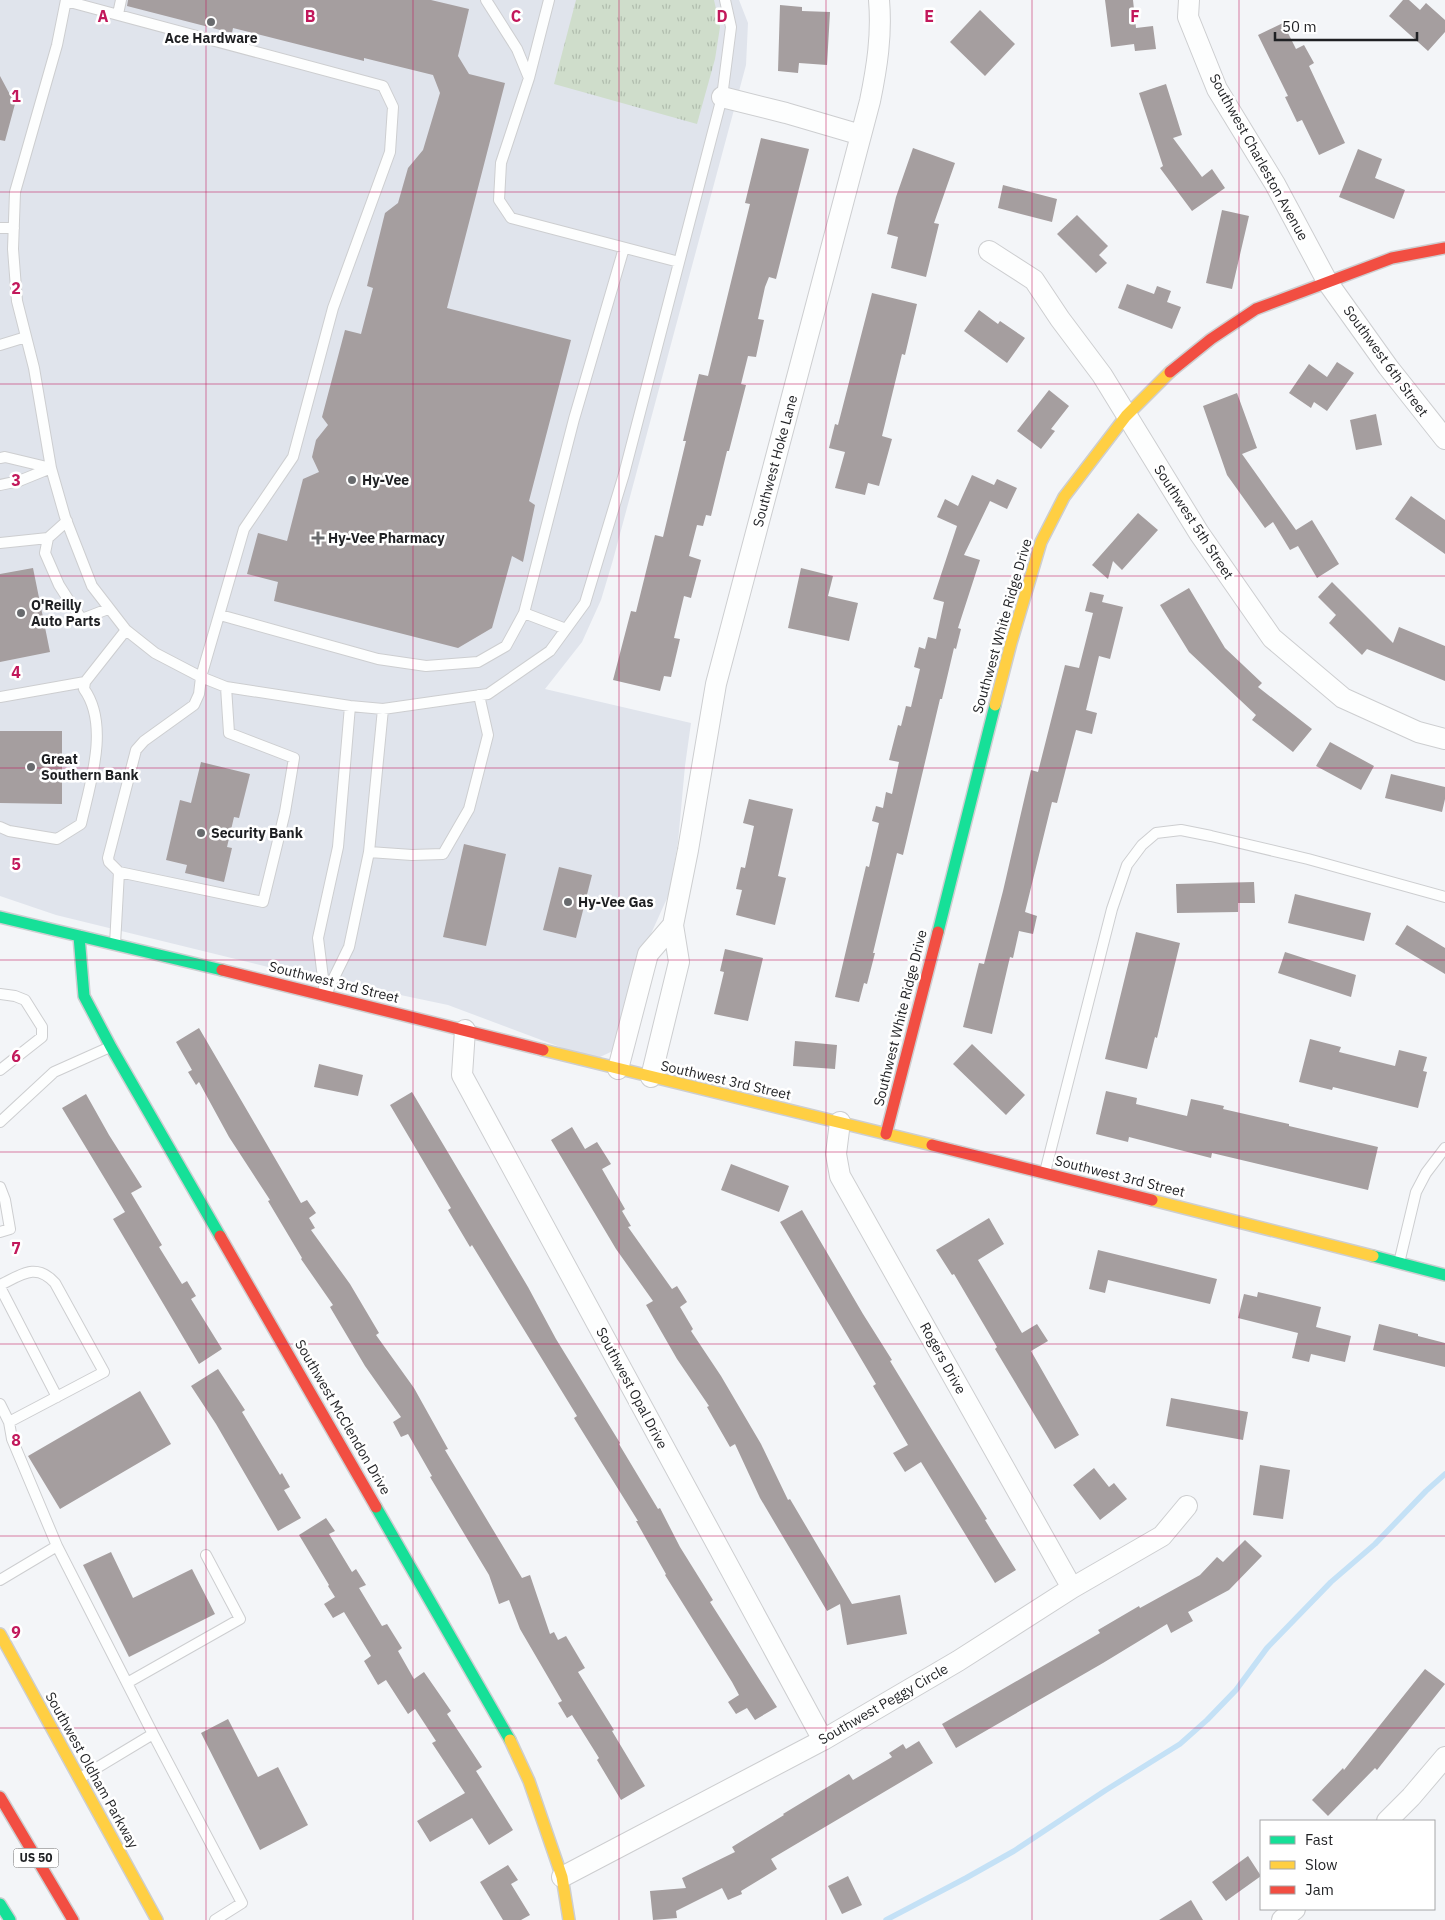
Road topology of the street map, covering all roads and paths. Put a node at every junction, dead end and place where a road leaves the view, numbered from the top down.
1 (121, 0) edge
2 (486, 0) edge
3 (549, 0) edge
4 (726, 0) edge
5 (879, 0) edge
6 (1189, 0) edge
7 (66, 1) edge
8 (118, 14) junction
9 (529, 78) junction
10 (722, 97) junction
11 (861, 135) junction
12 (0, 228) edge
13 (14, 228) junction
14 (624, 248) junction
15 (1445, 248) edge
16 (989, 251) dead end
17 (679, 262) junction
18 (1328, 283) junction
19 (26, 337) junction
20 (0, 345) edge
21 (1126, 416) junction
22 (1445, 439) edge
23 (0, 458) edge
24 (51, 468) junction
25 (0, 485) edge
26 (67, 521) junction
27 (48, 538) junction
28 (0, 543) edge
29 (108, 608) junction
30 (524, 613) junction
31 (220, 615) junction
32 (566, 629) junction
33 (126, 630) junction
34 (201, 677) junction
35 (85, 682) junction
36 (226, 687) junction
37 (479, 695) junction
38 (0, 697) edge
39 (350, 706) junction
40 (383, 708) junction
41 (1445, 739) edge
42 (0, 827) edge
43 (368, 852) junction
44 (119, 872) junction
45 (1445, 896) edge
46 (0, 917) edge
47 (673, 925) junction
48 (79, 936) junction
49 (115, 945) junction
50 (0, 994) edge
51 (325, 994) junction
52 (465, 1030) junction
53 (111, 1047) junction
54 (618, 1069) junction
55 (0, 1070) edge
56 (651, 1077) junction
57 (0, 1122) edge
58 (840, 1122) junction
59 (886, 1134) junction
60 (1445, 1148) edge
61 (1045, 1172) junction
62 (0, 1186) edge
63 (0, 1232) edge
64 (1399, 1264) junction
65 (1445, 1275) edge
66 (0, 1286) edge
67 (57, 1396) junction
68 (0, 1404) edge
69 (8, 1422) junction
70 (1187, 1506) dead end
71 (57, 1546) junction
72 (206, 1555) dead end
73 (0, 1580) edge
74 (1072, 1588) junction
75 (0, 1634) edge
76 (127, 1682) junction
77 (153, 1734) junction
78 (823, 1740) junction
79 (1445, 1757) edge
80 (80, 1779) junction
81 (0, 1797) edge
82 (1388, 1820) edge
83 (562, 1877) junction
84 (0, 1904) edge
85 (1294, 1910) edge
86 (10, 1920) edge
87 (73, 1920) edge
88 (157, 1920) edge
89 (214, 1920) edge
90 (569, 1920) edge
91 (1282, 1920) edge

1 - 8 lane
2 - 9 lane
3 - 9 lane
4 - 10 lane
5 - 11 street, Southwest Hoke Lane
6 - 18 street, Southwest Charleston Avenue
7 - 8 lane
7 - 13 lane
8 - 31 lane
9 - 14 lane
10 - 11 street
10 - 17 lane
11 - 47 street, Southwest Hoke Lane
12 - 13 lane
13 - 19 lane
14 - 17 lane
14 - 30 lane
15 - 18 main road, Southwest White Ridge Drive
16 - 21 street, Southwest 5th Street
17 - 32 lane
18 - 21 main road, Southwest White Ridge Drive
18 - 22 street, Southwest 6th Street
19 - 20 lane
19 - 24 lane
21 - 41 street, Southwest 5th Street
21 - 59 main road, Southwest White Ridge Drive
23 - 24 lane
24 - 25 lane
24 - 26 lane
26 - 27 lane
26 - 29 lane
27 - 28 lane
27 - 29 lane
29 - 33 lane
30 - 31 lane
30 - 32 lane
31 - 34 lane
32 - 37 lane
33 - 34 lane
33 - 35 lane
34 - 36 lane
34 - 44 lane
35 - 38 lane
35 - 42 lane
36 - 39 lane
36 - 44 lane
37 - 40 lane
37 - 43 lane
39 - 40 lane
39 - 51 lane
40 - 43 lane
43 - 51 lane
44 - 49 lane
45 - 61 lane
46 - 48 main road, Southwest 3rd Street
47 - 54 street, Southwest Hoke Lane
47 - 56 street, Southwest Hoke Lane
48 - 49 main road, Southwest 3rd Street
48 - 53 main road, Southwest McClendon Drive
49 - 51 main road, Southwest 3rd Street
50 - 55 lane
51 - 52 main road, Southwest 3rd Street
52 - 54 main road, Southwest 3rd Street
52 - 78 street, Southwest Opal Drive
53 - 57 lane
53 - 83 main road, Southwest McClendon Drive
54 - 56 main road, Southwest 3rd Street
56 - 58 main road, Southwest 3rd Street
58 - 59 main road, Southwest 3rd Street
58 - 74 street, Rogers Drive
59 - 61 main road, Southwest 3rd Street
60 - 64 lane
61 - 64 main road, Southwest 3rd Street
62 - 63 lane
64 - 65 main road, Southwest 3rd Street
66 - 67 lane
66 - 67 lane
67 - 69 lane
68 - 69 lane
69 - 71 lane
70 - 74 street, Southwest Peggy Circle
71 - 73 lane
71 - 76 lane
72 - 76 lane
74 - 78 street, Southwest Peggy Circle
75 - 80 main road, Southwest Oldham Parkway
76 - 77 lane
77 - 80 lane
77 - 89 lane
78 - 83 street, Southwest Peggy Circle
79 - 82 street
80 - 88 main road, Southwest Oldham Parkway
81 - 87 main road, US 50
83 - 90 main road, Southwest McClendon Drive
84 - 86 main road
85 - 91 street

